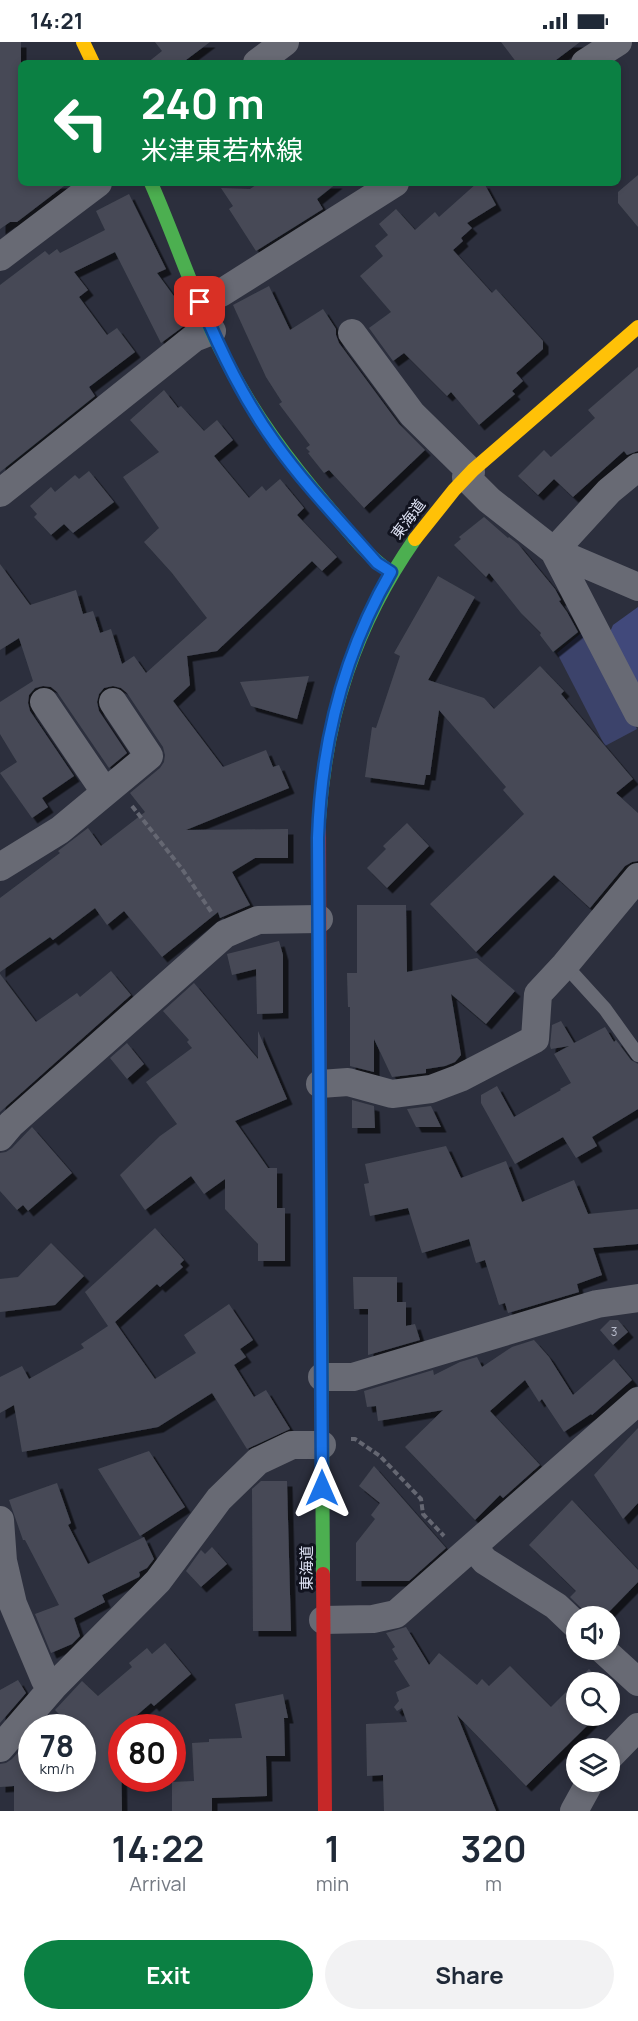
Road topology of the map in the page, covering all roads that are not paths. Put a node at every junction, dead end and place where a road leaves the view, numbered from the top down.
1 (83, 42) edge
2 (285, 42) edge
3 (618, 42) edge
4 (92, 60) edge
5 (261, 60) edge
6 (590, 60) edge
7 (94, 186) edge
8 (152, 186) edge
9 (390, 186) edge
10 (0, 257) edge
11 (200, 302) junction
12 (638, 327) edge
13 (212, 331) junction
14 (352, 333) dead end
15 (638, 467) edge
16 (468, 475) junction
17 (0, 493) edge
18 (554, 551) junction
19 (391, 572) junction
20 (638, 587) edge
21 (44, 702) dead end
22 (112, 702) dead end
23 (638, 713) edge
24 (110, 788) junction
25 (0, 867) edge
26 (638, 877) edge
27 (319, 919) junction
28 (565, 965) junction
29 (638, 1055) edge
30 (320, 1084) junction
31 (1, 1135) edge
32 (638, 1298) edge
33 (322, 1377) junction
34 (638, 1401) edge
35 (334, 1442) junction
36 (0, 1520) edge
37 (468, 1552) junction
38 (566, 1615) edge
39 (323, 1620) junction
40 (614, 1660) edge
41 (638, 1682) edge
42 (53, 1688) junction
43 (638, 1727) edge
44 (620, 1746) edge
45 (0, 1748) edge
46 (584, 1792) edge
47 (325, 1811) edge
48 (574, 1811) edge

1 - 4 main road
2 - 5 street
3 - 6 street
7 - 10 street
8 - 11 main road
9 - 11 street
11 - 13 main road
12 - 16 main road, 東海道
13 - 17 street
13 - 19 main road
14 - 16 street
15 - 18 street
16 - 18 street
16 - 19 main road, 東海道
18 - 20 street
18 - 23 street
19 - 27 main road, 東海道
21 - 24 street
22 - 24 street
24 - 25 street
26 - 28 street
27 - 30 main road, 東海道
27 - 31 street
28 - 29 lane
28 - 30 street
30 - 33 main road, 東海道
32 - 33 street
33 - 35 main road, 東海道
34 - 37 street
35 - 39 main road, 東海道
35 - 42 street
36 - 42 street
37 - 38 street
37 - 39 street
39 - 47 main road, 東海道
40 - 41 street
42 - 45 street
43 - 44 street
46 - 48 street

